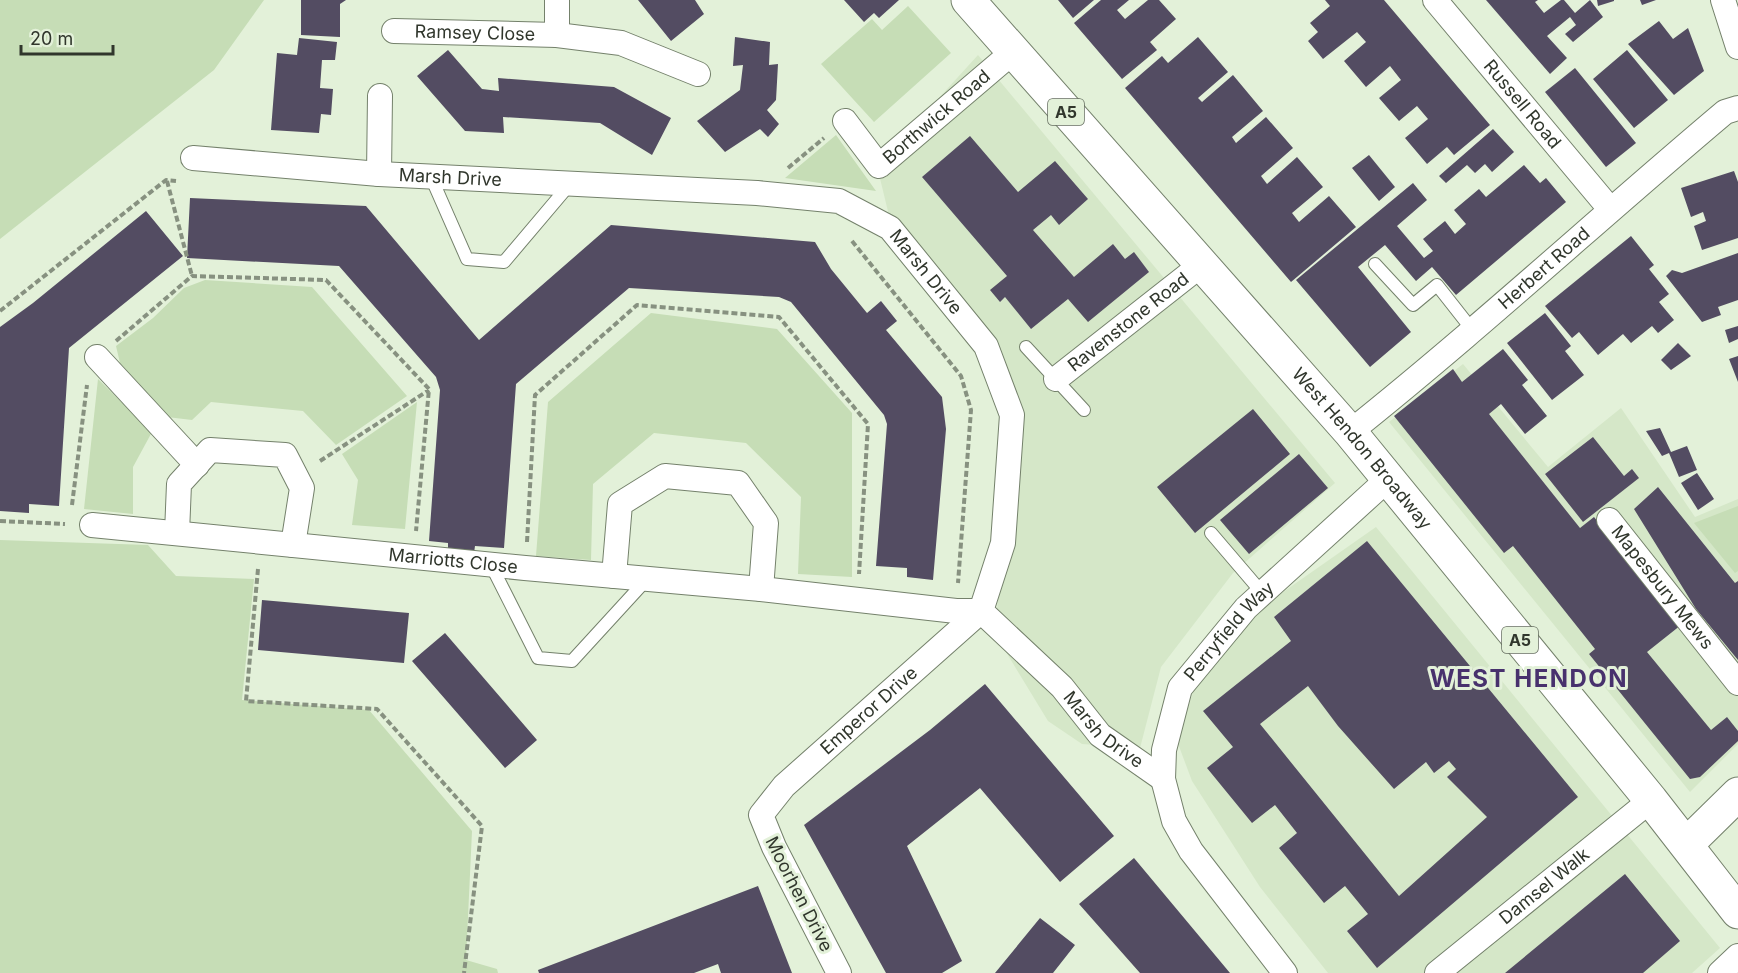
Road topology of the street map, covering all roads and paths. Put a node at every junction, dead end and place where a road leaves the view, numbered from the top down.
1 (557, 0) edge
2 (968, 0) edge
3 (1436, 0) edge
4 (1729, 6) edge
5 (394, 31) dead end
6 (557, 35) junction
7 (1738, 47) edge
8 (1013, 52) junction
9 (698, 74) dead end
10 (380, 96) dead end
11 (1738, 108) edge
12 (844, 121) joint
13 (193, 158) dead end
14 (379, 174) junction
15 (431, 177) junction
16 (166, 180) junction
17 (178, 181) dead end
18 (570, 184) junction
19 (757, 193) junction
20 (839, 201) junction
21 (1610, 209) junction
22 (1375, 264) dead end
23 (1201, 265) junction
24 (192, 276) junction
25 (0, 311) edge
26 (1474, 332) junction
27 (1026, 347) dead end
28 (97, 357) junction
29 (1056, 379) junction
30 (429, 389) junction
31 (1084, 410) dead end
32 (1350, 432) junction
33 (197, 465) junction
34 (297, 476) junction
35 (1388, 479) junction
36 (1609, 520) dead end
37 (0, 521) edge
38 (81, 525) junction
39 (177, 533) junction
40 (1211, 533) dead end
41 (261, 542) junction
42 (293, 545) junction
43 (413, 557) junction
44 (491, 565) junction
45 (525, 568) junction
46 (615, 576) junction
47 (648, 578) junction
48 (761, 589) junction
49 (1264, 595) junction
50 (857, 601) junction
51 (956, 611) junction
52 (981, 611) junction
53 (1738, 683) edge
54 (1163, 779) junction
55 (1738, 794) edge
56 (1651, 800) junction
57 (761, 815) joint
58 (1687, 844) junction
59 (1738, 912) edge
60 (1738, 956) edge
61 (464, 973) edge
62 (839, 973) edge
63 (1285, 973) edge
64 (1437, 973) edge
65 (1720, 973) edge

1 - 6 street, Ramsey Close
2 - 8 main road, West Hendon Broadway / A5
3 - 21 street, Russell Road
4 - 7 street
5 - 6 street, Ramsey Close
6 - 9 street, Ramsey Close
8 - 12 street, Borthwick Road
8 - 23 main road, West Hendon Broadway / A5
10 - 14 street
11 - 21 street, Herbert Road
12 - 19 path
13 - 14 street, Marsh Drive
14 - 15 street, Marsh Drive
15 - 18 street, Marsh Drive
15 - 18 lane
16 - 17 path
16 - 24 path
16 - 25 path
18 - 19 street, Marsh Drive
19 - 20 street, Marsh Drive
20 - 51 path
20 - 52 street, Marsh Drive
21 - 26 street, Herbert Road
22 - 26 lane
23 - 29 street, Ravenstone Road
23 - 32 main road, West Hendon Broadway / A5
24 - 28 path
24 - 30 path
26 - 32 street, Herbert Road
27 - 29 lane
28 - 33 street
28 - 38 path
29 - 31 lane
30 - 34 path
30 - 43 path
32 - 35 main road, West Hendon Broadway / A5
33 - 34 street
33 - 39 street
34 - 42 street
35 - 49 street, Perryfield Way
35 - 56 main road, West Hendon Broadway / A5
36 - 53 street, Mapesbury Mews
37 - 38 path
38 - 39 street, Marriotts Close
39 - 41 street, Marriotts Close
40 - 49 lane
41 - 42 street, Marriotts Close
41 - 61 path
42 - 43 street, Marriotts Close
43 - 44 street, Marriotts Close
44 - 45 street, Marriotts Close
44 - 47 lane
45 - 46 street, Marriotts Close
45 - 50 path
46 - 47 street, Marriotts Close
46 - 48 street
47 - 48 street, Marriotts Close
48 - 50 street, Marriotts Close
49 - 54 street, Perryfield Way
50 - 51 street, Marriotts Close
51 - 52 street, Marriotts Close
52 - 54 street, Marsh Drive
52 - 57 street, Emperor Drive
54 - 63 street, Perryfield Way
55 - 58 main road
56 - 58 main road, West Hendon Broadway / A5
56 - 64 street, Damsel Walk
57 - 62 street, Moorhen Drive
58 - 59 main road, West Hendon Broadway / A5
60 - 65 street

